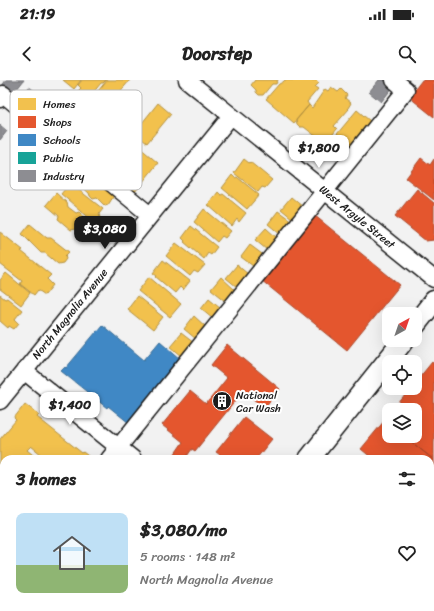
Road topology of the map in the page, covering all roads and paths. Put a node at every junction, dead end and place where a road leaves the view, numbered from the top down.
1 (187, 80) edge
2 (394, 80) edge
3 (0, 99) edge
4 (10, 100) edge
5 (231, 116) junction
6 (120, 190) edge
7 (324, 191) junction
8 (150, 215) junction
9 (434, 279) edge
10 (434, 301) edge
11 (422, 316) edge
12 (398, 347) edge
13 (24, 371) junction
14 (0, 401) edge
15 (114, 453) edge
16 (312, 455) edge

1 - 5 street, West Argyle Street
2 - 7 street
3 - 4 street
5 - 7 street, West Argyle Street
5 - 8 street, North Magnolia Avenue
6 - 8 street
7 - 9 street, West Argyle Street
7 - 15 street
8 - 13 street, North Magnolia Avenue
10 - 11 main road
12 - 16 main road
13 - 14 street, North Magnolia Avenue
13 - 15 street

